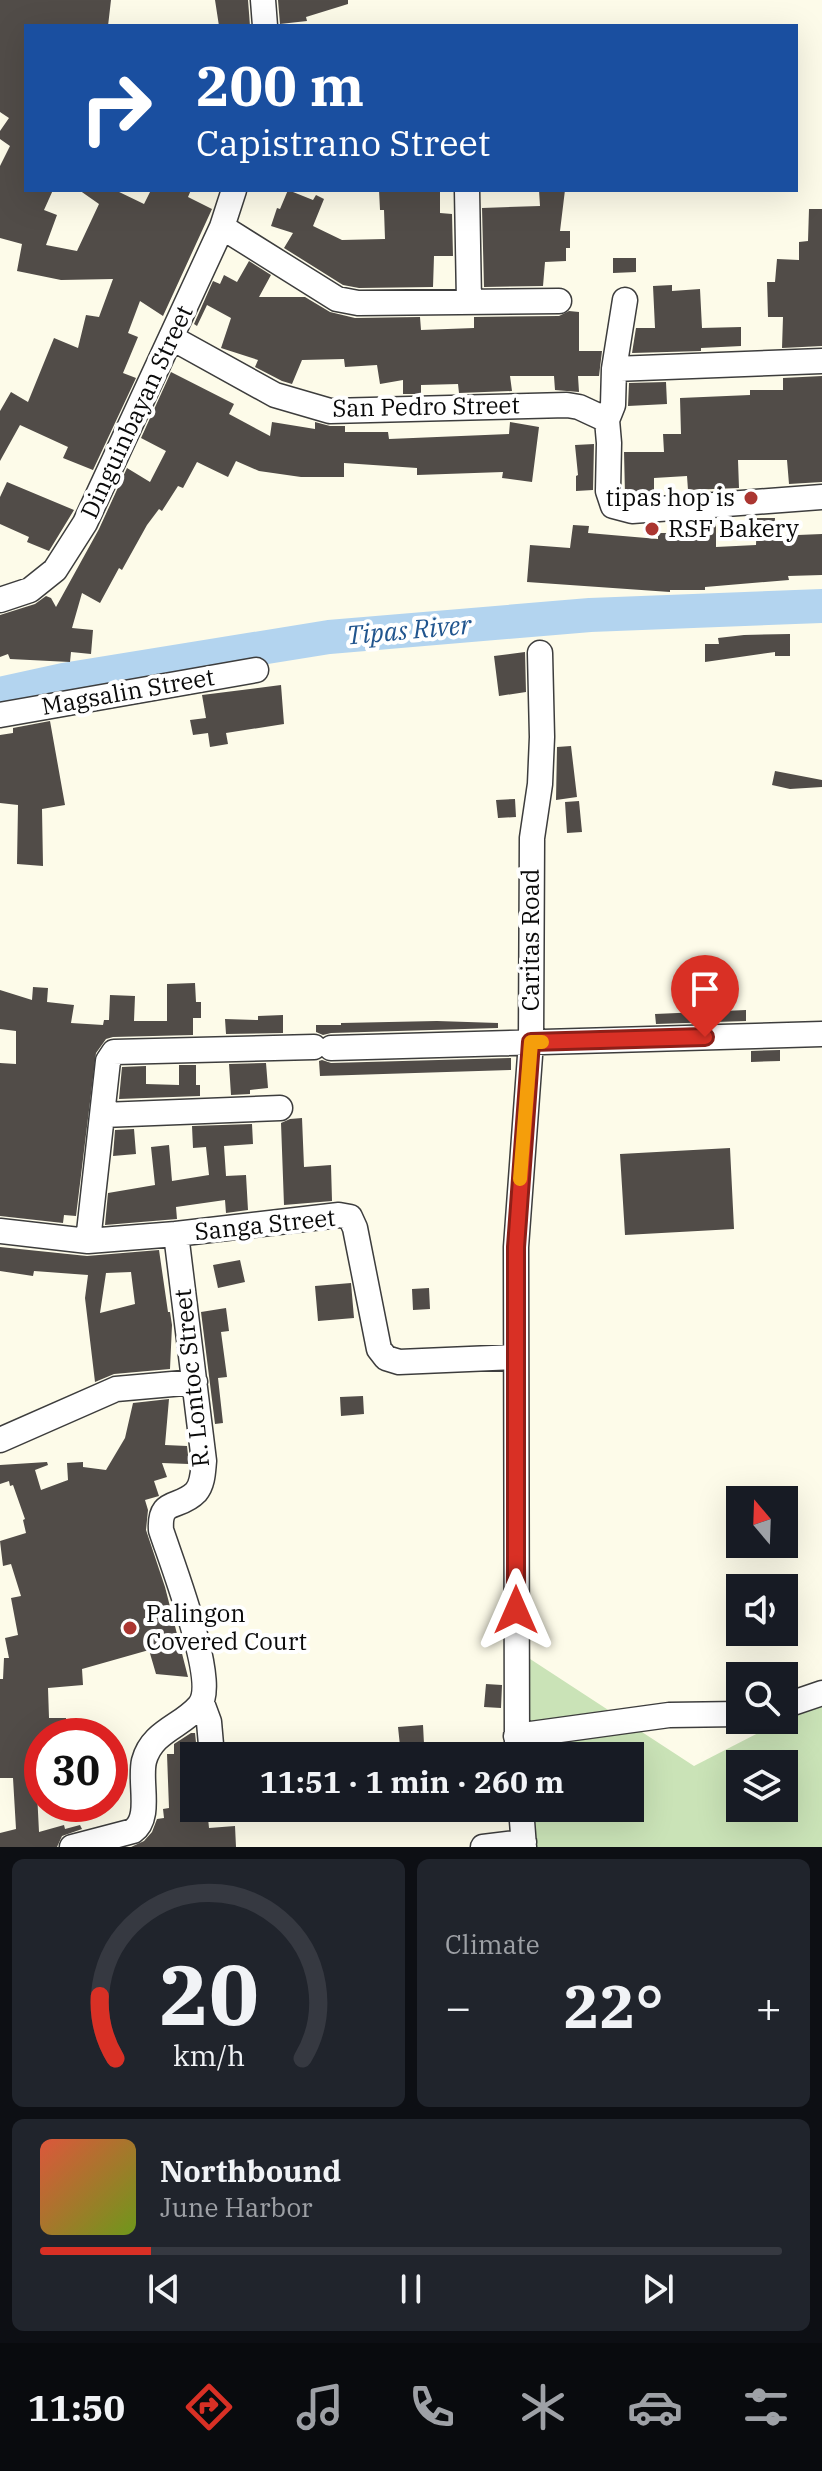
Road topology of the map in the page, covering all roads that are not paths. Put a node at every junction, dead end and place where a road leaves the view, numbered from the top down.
1 (263, 0) edge
2 (265, 24) edge
3 (233, 192) edge
4 (467, 192) edge
5 (222, 227) junction
6 (625, 300) dead end
7 (469, 301) junction
8 (559, 301) dead end
9 (172, 338) junction
10 (822, 361) edge
11 (614, 369) junction
12 (607, 420) junction
13 (822, 497) edge
14 (0, 600) edge
15 (540, 653) dead end
16 (256, 670) dead end
17 (0, 715) edge
18 (822, 1034) edge
19 (531, 1042) junction
20 (280, 1108) dead end
21 (103, 1115) junction
22 (0, 1231) edge
23 (176, 1234) junction
24 (88, 1241) junction
25 (514, 1357) junction
26 (195, 1382) junction
27 (0, 1440) edge
28 (822, 1693) edge
29 (798, 1701) edge
30 (202, 1703) junction
31 (726, 1714) edge
32 (211, 1742) edge
33 (517, 1742) edge
34 (537, 1742) edge
35 (522, 1822) edge
36 (524, 1844) edge
37 (72, 1847) edge
38 (483, 1847) edge

1 - 2 street
3 - 5 street, Dinguinbayan Street
4 - 7 street
5 - 7 street
5 - 9 street, Dinguinbayan Street
6 - 11 street
7 - 8 street
9 - 12 street, San Pedro Street
9 - 14 street, Dinguinbayan Street
10 - 11 street
11 - 12 street
12 - 13 street
15 - 19 street, Caritas Road
16 - 17 street, Magsalin Street
18 - 19 street
19 - 21 street
19 - 25 street, Caritas Road
20 - 21 street
21 - 24 street
22 - 24 street, Sanga Street
23 - 24 street, Sanga Street
23 - 25 street, Sanga Street
23 - 26 street, R. Lontoc Street
25 - 33 street, Caritas Road
26 - 27 street
26 - 30 street, R. Lontoc Street
28 - 29 street
30 - 32 street
30 - 37 street
31 - 34 street
35 - 36 street
36 - 38 street

